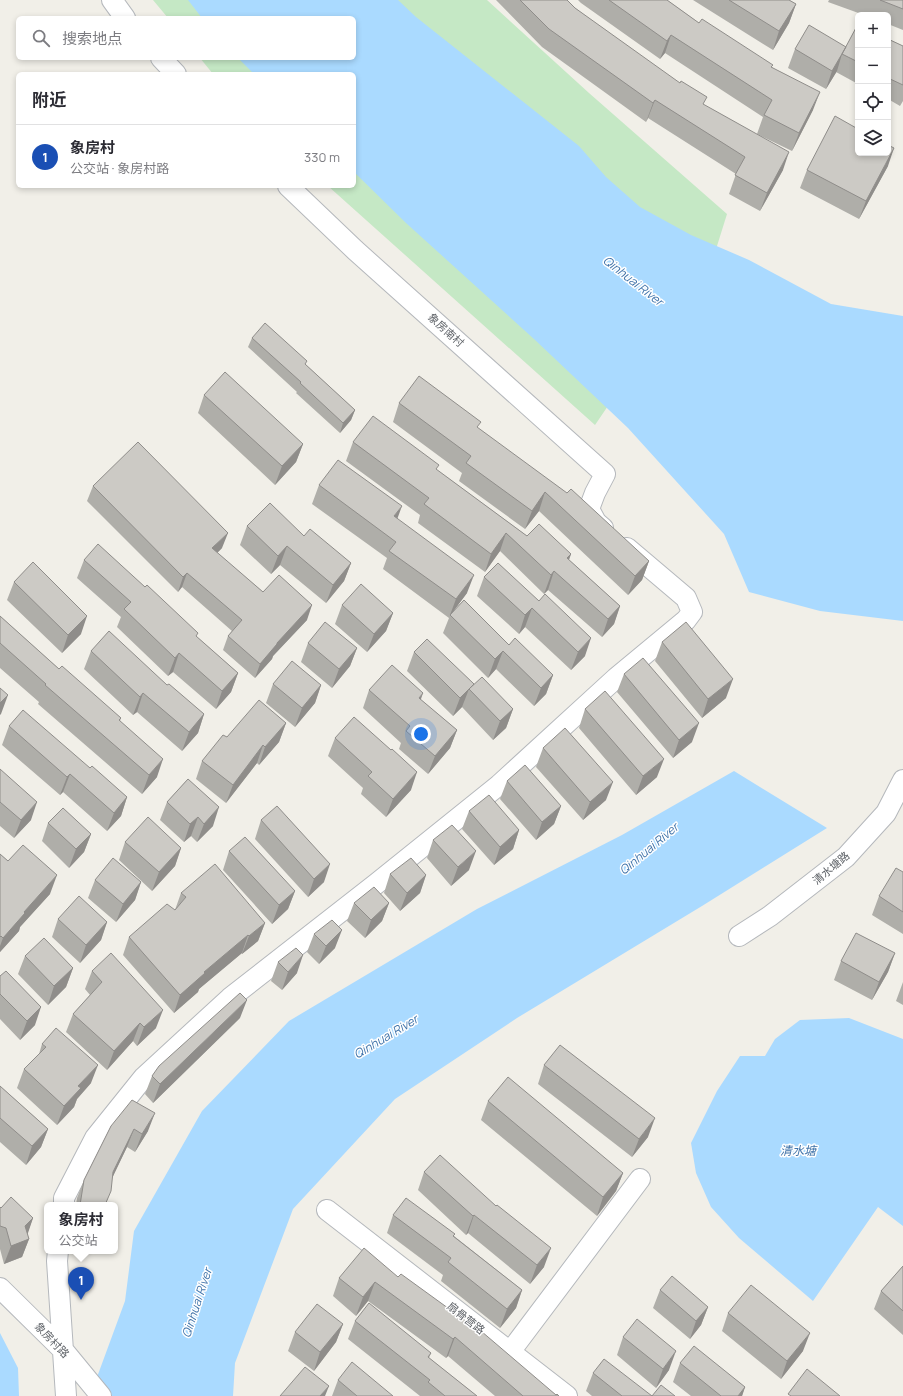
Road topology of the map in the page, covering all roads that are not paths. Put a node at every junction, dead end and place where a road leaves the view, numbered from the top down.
1 (112, 0) edge
2 (124, 16) edge
3 (163, 60) edge
4 (174, 72) edge
5 (290, 188) edge
6 (903, 780) edge
7 (739, 936) dead end
8 (640, 1179) dead end
9 (64, 1202) edge
10 (327, 1210) dead end
11 (58, 1254) edge
12 (0, 1288) edge
13 (64, 1351) junction
14 (510, 1352) junction
15 (66, 1396) edge
16 (101, 1396) edge
17 (567, 1396) edge

1 - 2 street
3 - 4 street
5 - 9 street, 象房南村
6 - 7 street, 清水塘路
8 - 14 street
10 - 14 street, 扇骨营路
11 - 13 street
12 - 13 street, 象房村路
13 - 15 street
13 - 16 street, 象房村路
14 - 17 street, 扇骨营路

